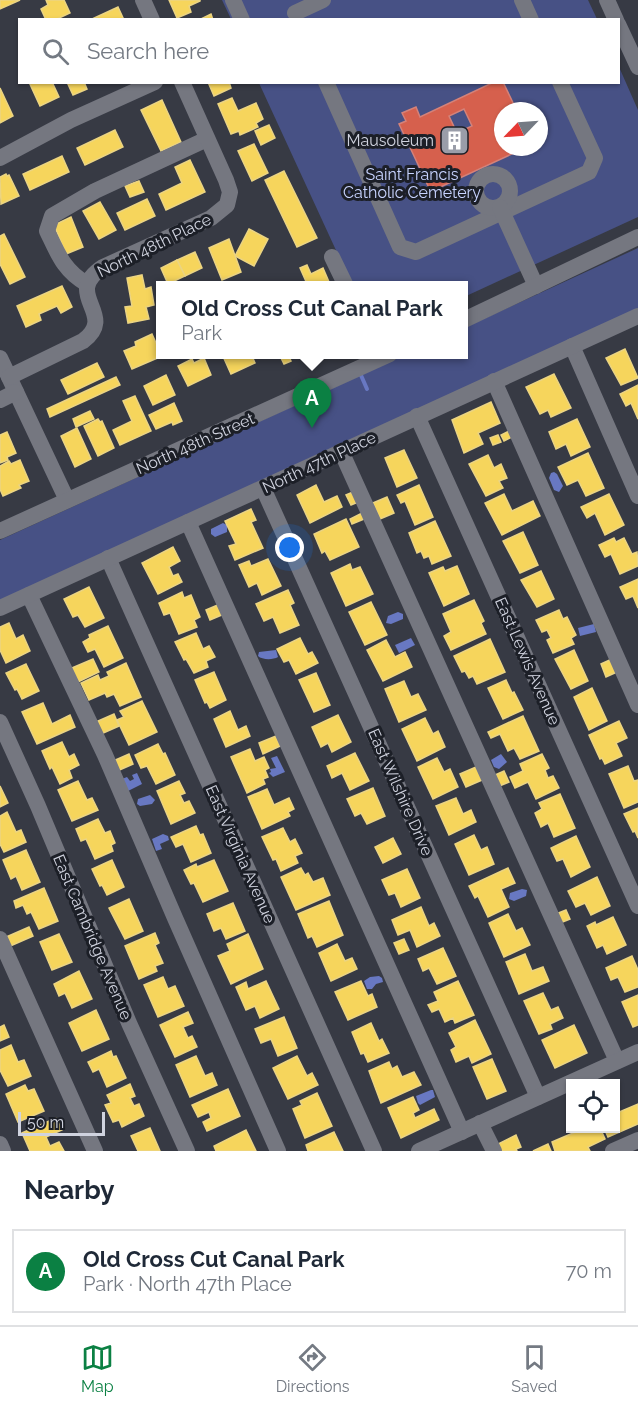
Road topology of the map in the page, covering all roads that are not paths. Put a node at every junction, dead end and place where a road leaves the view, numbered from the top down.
1 (143, 0) edge
2 (233, 0) edge
3 (323, 0) edge
4 (522, 0) edge
5 (607, 0) edge
6 (291, 17) edge
7 (151, 18) edge
8 (241, 18) edge
9 (530, 18) edge
10 (615, 18) edge
11 (620, 28) edge
12 (638, 67) edge
13 (151, 84) edge
14 (183, 84) edge
15 (327, 84) edge
16 (561, 84) edge
17 (207, 139) junction
18 (0, 158) edge
19 (501, 210) junction
20 (638, 237) edge
21 (332, 257) dead end
22 (344, 281) edge
23 (87, 284) junction
24 (536, 286) junction
25 (638, 316) edge
26 (468, 318) edge
27 (572, 346) junction
28 (0, 358) edge
29 (376, 359) edge
30 (9, 377) junction
31 (494, 381) junction
32 (16, 393) junction
33 (0, 400) edge
34 (417, 416) junction
35 (341, 451) junction
36 (264, 488) junction
37 (638, 496) edge
38 (67, 501) junction
39 (188, 522) junction
40 (0, 531) edge
41 (108, 558) junction
42 (29, 595) junction
43 (0, 609) edge
44 (638, 705) edge
45 (0, 722) edge
46 (638, 906) edge
47 (0, 939) edge
48 (638, 1053) edge
49 (616, 1061) junction
50 (538, 1097) junction
51 (480, 1123) junction
52 (462, 1132) junction
53 (638, 1140) edge
54 (0, 1144) edge
55 (3, 1151) edge
56 (95, 1151) edge
57 (187, 1151) edge
58 (278, 1151) edge
59 (374, 1151) edge
60 (419, 1151) edge
61 (494, 1151) edge
62 (613, 1151) edge

1 - 7 street
2 - 8 street
3 - 6 street
4 - 9 street
5 - 10 street
11 - 12 street
13 - 18 street
14 - 17 street
15 - 19 street
16 - 19 street
17 - 23 street, North 48th Place
17 - 23 street
19 - 24 street
20 - 24 street
21 - 22 street
23 - 30 street, North 48th Place
24 - 26 street
25 - 27 street, North 47th Place
27 - 31 street, North 47th Place
27 - 37 street
28 - 30 street
29 - 38 street, North 48th Street
30 - 32 street
31 - 34 street, North 47th Place
31 - 44 street
32 - 33 street
32 - 38 street
34 - 35 street, North 47th Place
34 - 46 street, East Lewis Avenue
35 - 36 street, North 47th Place
35 - 49 street
36 - 39 street, North 47th Place
36 - 50 street, East Wilshire Drive
38 - 40 street, North 48th Street
39 - 41 street, North 47th Place
39 - 52 street
41 - 42 street, North 47th Place
41 - 59 street, East Virginia Avenue
42 - 43 street, North 47th Place
42 - 58 street
45 - 57 street, East Cambridge Avenue
47 - 56 street
48 - 49 street
49 - 50 street
50 - 51 street
51 - 52 street
51 - 61 street
52 - 60 street
53 - 62 street
54 - 55 street

